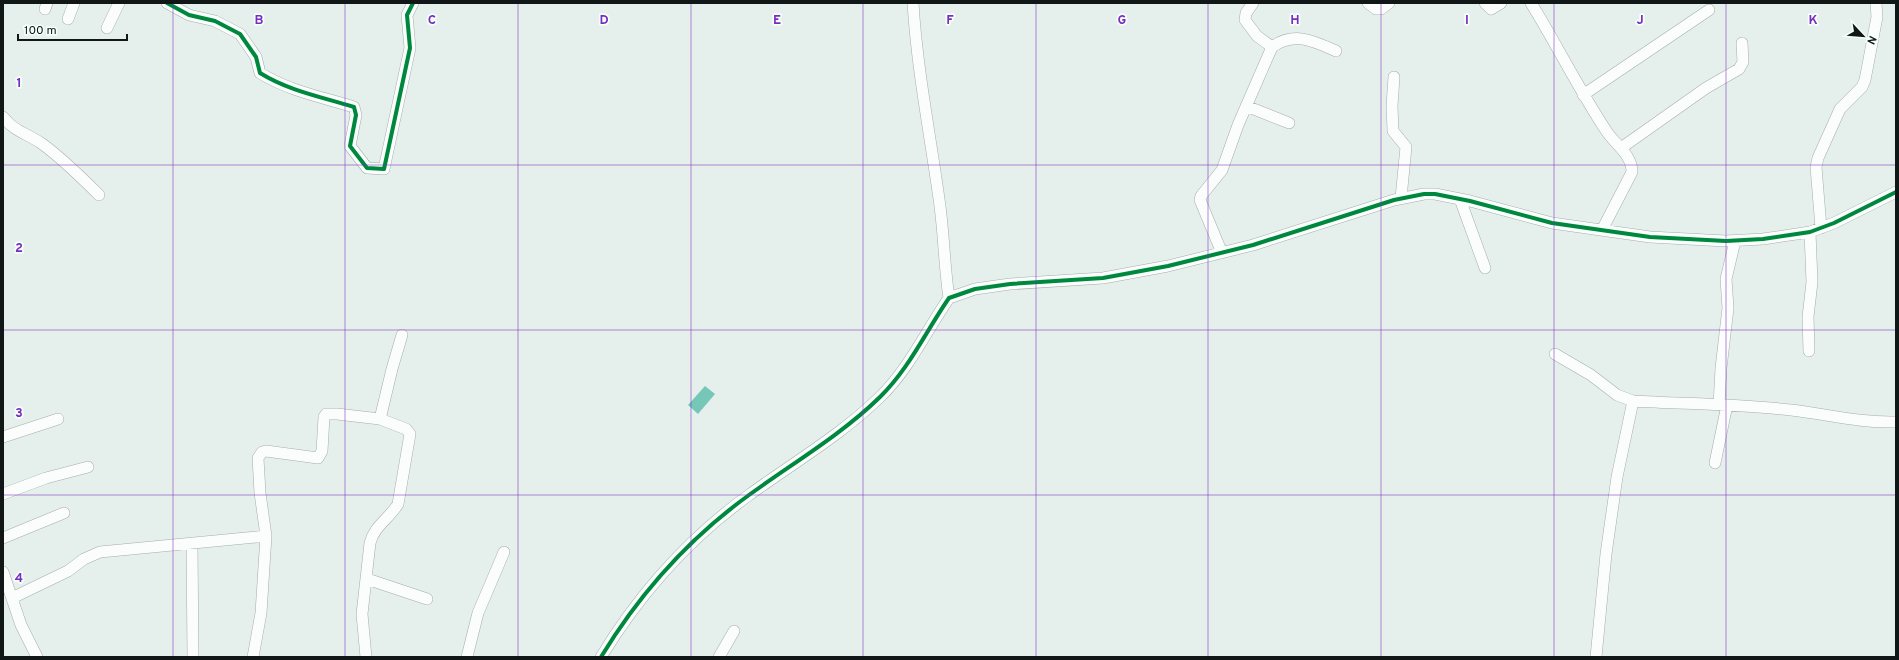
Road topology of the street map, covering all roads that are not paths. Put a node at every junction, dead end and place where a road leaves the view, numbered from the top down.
1 (74, 3) edge
2 (119, 3) edge
3 (167, 3) edge
4 (413, 3) edge
5 (913, 3) edge
6 (1253, 3) edge
7 (1368, 3) edge
8 (1389, 3) edge
9 (1485, 3) edge
10 (1501, 3) edge
11 (1531, 3) edge
12 (1876, 3) edge
13 (1709, 10) dead end
14 (68, 19) dead end
15 (107, 28) dead end
16 (1742, 43) dead end
17 (1272, 48) junction
18 (1336, 51) dead end
19 (1394, 77) dead end
20 (1583, 95) junction
21 (1246, 106) junction
22 (3, 117) edge
23 (1289, 123) dead end
24 (1621, 148) junction
25 (1896, 192) edge
26 (99, 195) dead end
27 (1401, 198) junction
28 (1460, 199) junction
29 (1602, 230) junction
30 (1816, 230) junction
31 (1735, 241) junction
32 (1222, 253) junction
33 (1485, 268) dead end
34 (950, 298) junction
35 (402, 335) dead end
36 (1809, 351) dead end
37 (1555, 354) dead end
38 (1633, 400) junction
39 (1723, 405) junction
40 (58, 419) dead end
41 (380, 419) junction
42 (1896, 422) edge
43 (3, 437) edge
44 (1715, 463) dead end
45 (88, 467) dead end
46 (3, 494) edge
47 (64, 513) dead end
48 (266, 536) junction
49 (3, 538) edge
50 (192, 544) junction
51 (504, 552) dead end
52 (3, 572) edge
53 (367, 579) junction
54 (12, 598) junction
55 (427, 599) dead end
56 (734, 631) dead end
57 (37, 657) edge
58 (193, 657) edge
59 (253, 657) edge
60 (366, 657) edge
61 (467, 657) edge
62 (601, 657) edge
63 (719, 657) edge
64 (1596, 657) edge

1 - 14 street
2 - 15 street
3 - 4 street
5 - 34 street
6 - 17 street
7 - 8 street
9 - 10 street
11 - 20 street
12 - 30 street
13 - 20 street
16 - 24 street
17 - 18 street
17 - 21 street
19 - 27 street
20 - 24 street
21 - 23 street
21 - 32 street
22 - 26 street
24 - 29 street
25 - 30 street
27 - 28 street
27 - 32 street
28 - 29 street
28 - 33 street
29 - 31 street
30 - 31 street
30 - 36 street
31 - 39 street
32 - 34 street
34 - 62 street
35 - 41 street
37 - 38 street
38 - 39 street
38 - 64 street
39 - 42 street
39 - 44 street
40 - 43 street
41 - 48 street
41 - 53 street
45 - 46 street
47 - 49 street
48 - 50 street
48 - 59 street
50 - 54 street
50 - 58 street
51 - 61 street
52 - 54 street
53 - 55 street
53 - 60 street
54 - 57 street
56 - 63 street

